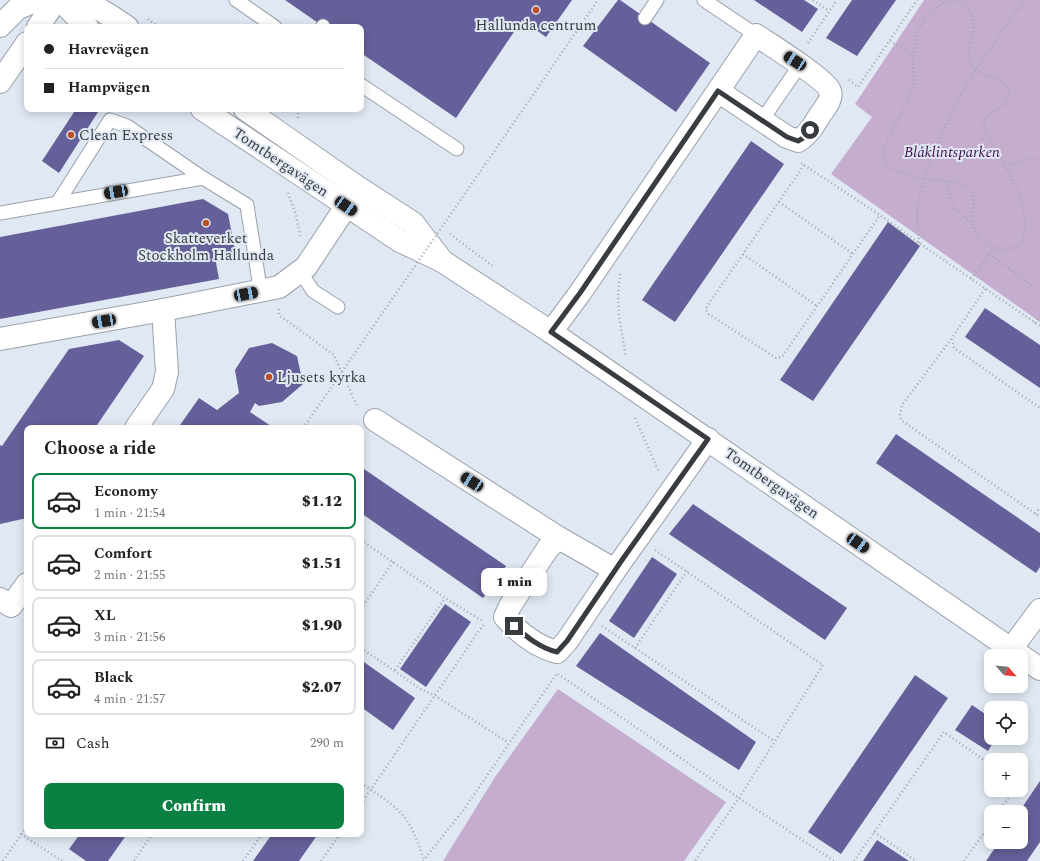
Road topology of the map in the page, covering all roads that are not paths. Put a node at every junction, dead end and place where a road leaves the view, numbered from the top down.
1 (5, 0) edge
2 (38, 0) edge
3 (56, 0) edge
4 (63, 0) edge
5 (76, 0) edge
6 (236, 0) edge
7 (657, 0) edge
8 (704, 0) edge
9 (0, 9) edge
10 (112, 14) edge
11 (645, 18) dead end
12 (40, 24) edge
13 (83, 24) edge
14 (271, 24) edge
15 (0, 26) edge
16 (756, 36) junction
17 (24, 47) edge
18 (798, 63) junction
19 (24, 68) edge
20 (0, 82) edge
21 (364, 87) edge
22 (718, 91) junction
23 (0, 96) edge
24 (206, 112) edge
25 (256, 112) edge
26 (762, 120) junction
27 (244, 138) junction
28 (457, 149) dead end
29 (203, 178) junction
30 (359, 188) junction
31 (58, 202) junction
32 (346, 206) junction
33 (0, 213) edge
34 (442, 261) junction
35 (300, 271) junction
36 (269, 289) junction
37 (338, 307) dead end
38 (163, 310) junction
39 (551, 332) junction
40 (0, 339) edge
41 (368, 416) road end
42 (138, 425) edge
43 (708, 439) junction
44 (559, 538) junction
45 (615, 570) junction
46 (24, 588) edge
47 (0, 599) edge
48 (1040, 610) edge
49 (1011, 649) joint
50 (1028, 661) edge
51 (1040, 669) edge

1 - 9 street
2 - 15 street
3 - 12 street
4 - 13 street
5 - 10 street
6 - 14 lane
7 - 11 lane
8 - 16 lane
16 - 18 street
16 - 22 street
17 - 20 street
18 - 26 lane
18 - 26 street
19 - 23 street
21 - 28 lane
22 - 26 street
22 - 39 street
24 - 27 street, Tomtbergavägen
25 - 27 lane
25 - 30 street, Tomtbergavägen
27 - 32 street, Tomtbergavägen
29 - 31 lane
29 - 31 lane
29 - 36 lane
30 - 32 street
30 - 34 street, Tomtbergavägen
31 - 33 lane
32 - 34 street, Tomtbergavägen
32 - 35 street
34 - 39 street, Tomtbergavägen
35 - 36 street
35 - 37 lane
36 - 38 street
38 - 40 street
38 - 42 street
39 - 43 street, Tomtbergavägen
41 - 44 street
43 - 45 street
43 - 49 street, Tomtbergavägen
44 - 45 street
44 - 45 street
46 - 47 street
48 - 49 street
50 - 51 street, Tomtbergavägen

